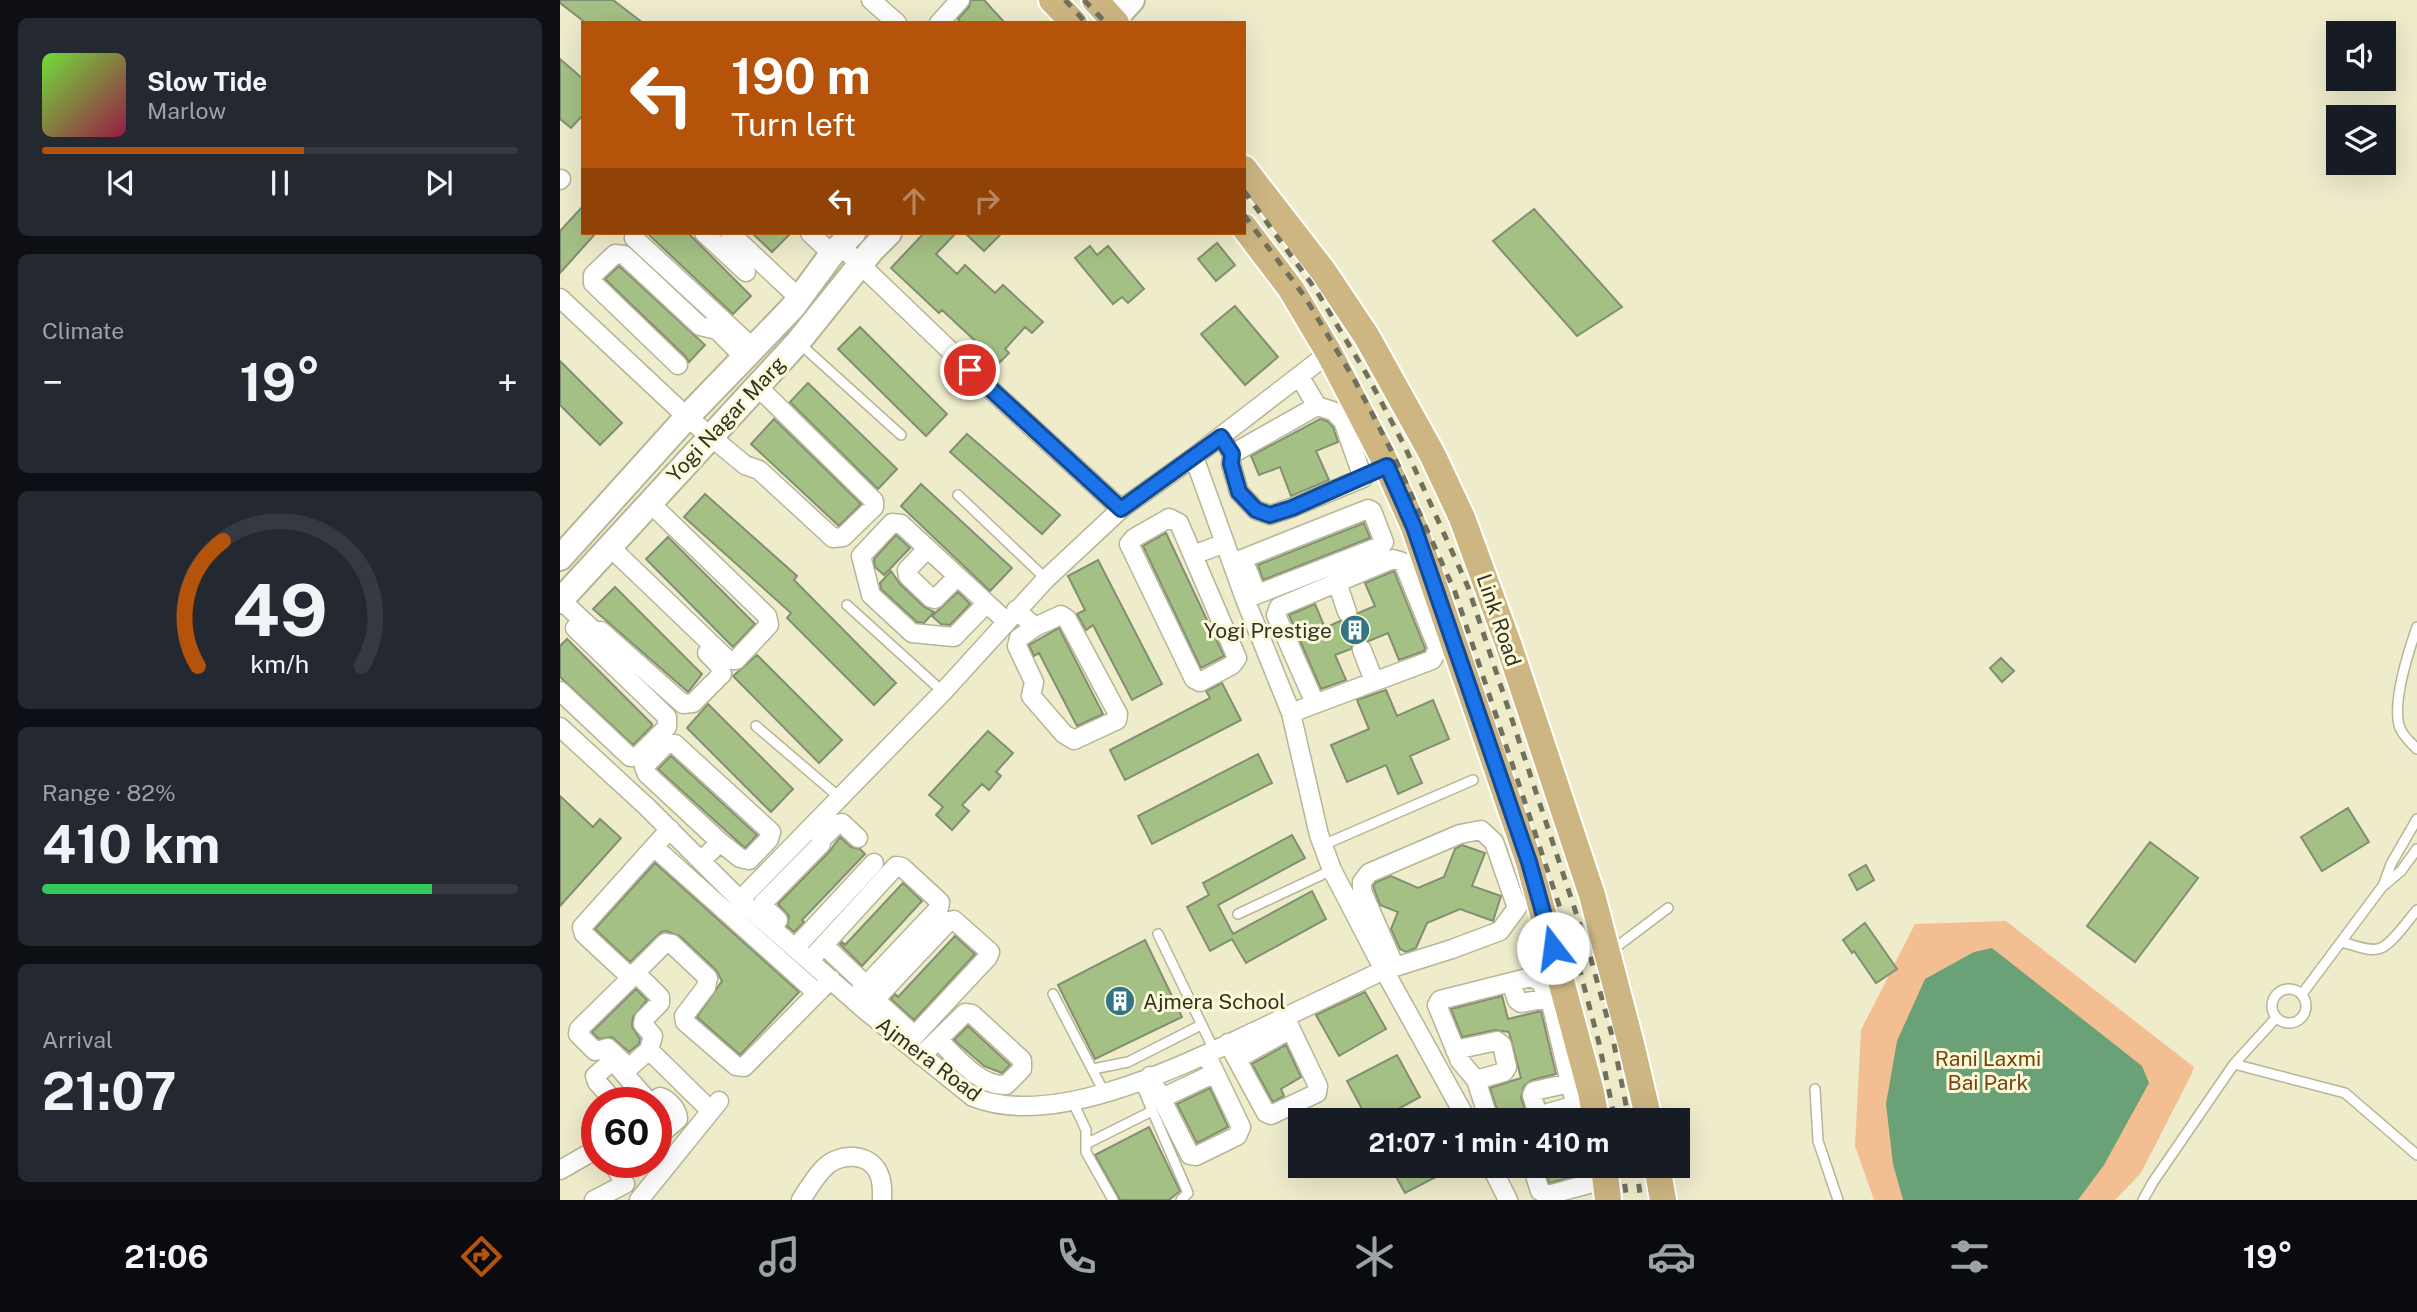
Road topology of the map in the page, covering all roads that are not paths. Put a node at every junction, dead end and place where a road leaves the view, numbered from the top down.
1 (871, 0) edge
2 (960, 0) edge
3 (1052, 0) edge
4 (1093, 0) edge
5 (1132, 0) edge
6 (895, 21) edge
7 (941, 21) edge
8 (1070, 21) edge
9 (1112, 21) edge
10 (1114, 21) edge
11 (1246, 172) edge
12 (1246, 230) edge
13 (635, 235) edge
14 (706, 235) edge
15 (732, 235) edge
16 (820, 235) edge
17 (846, 240) edge
18 (873, 249) edge
19 (746, 272) dead end
20 (560, 298) edge
21 (800, 299) junction
22 (650, 338) junction
23 (798, 342) junction
24 (749, 352) junction
25 (1329, 353) junction
26 (628, 362) junction
27 (678, 365) dead end
28 (1300, 376) junction
29 (757, 386) junction
30 (1317, 405) junction
31 (687, 417) junction
32 (901, 435) dead end
33 (710, 436) junction
34 (1221, 437) junction
35 (1232, 454) junction
36 (1195, 457) junction
37 (1387, 466) junction
38 (1363, 478) junction
39 (958, 495) dead end
40 (649, 502) junction
41 (1121, 509) junction
42 (1225, 543) junction
43 (928, 549) junction
44 (606, 550) junction
45 (1193, 555) junction
46 (560, 558) edge
47 (1237, 561) junction
48 (957, 577) junction
49 (1046, 579) junction
50 (1337, 582) junction
51 (560, 601) edge
52 (1251, 603) junction
53 (986, 604) junction
54 (848, 605) dead end
55 (1347, 612) dead end
56 (560, 613) edge
57 (1011, 616) junction
58 (1280, 623) junction
59 (2417, 626) edge
60 (1035, 627) junction
61 (1225, 629) junction
62 (1259, 634) junction
63 (1362, 650) dead end
64 (1374, 681) junction
65 (560, 691) edge
66 (943, 692) junction
67 (1315, 704) junction
68 (1291, 713) junction
69 (594, 724) junction
70 (756, 726) dead end
71 (560, 727) edge
72 (577, 743) junction
73 (2417, 749) edge
74 (1474, 780) dead end
75 (663, 789) junction
76 (839, 797) junction
77 (647, 807) junction
78 (2417, 820) edge
79 (670, 830) junction
80 (1519, 831) junction
81 (800, 837) junction
82 (858, 838) dead end
83 (720, 842) junction
84 (1494, 842) junction
85 (1323, 845) junction
86 (654, 847) junction
87 (2417, 849) edge
88 (815, 851) junction
89 (701, 861) junction
90 (874, 863) dead end
91 (771, 868) junction
92 (1332, 870) junction
93 (785, 881) junction
94 (2382, 887) junction
95 (740, 900) junction
96 (1528, 904) junction
97 (1668, 908) dead end
98 (2417, 910) edge
99 (1238, 914) dead end
100 (1158, 934) dead end
101 (2341, 942) junction
102 (798, 945) junction
103 (831, 952) dead end
104 (1607, 955) junction
105 (810, 960) junction
106 (1389, 968) junction
107 (831, 979) junction
108 (866, 985) junction
109 (817, 993) junction
110 (1054, 993) dead end
111 (2302, 994) junction
112 (867, 1005) junction
113 (2276, 1018) junction
114 (1288, 1023) junction
115 (1202, 1025) junction
116 (910, 1039) junction
117 (938, 1040) junction
118 (649, 1050) junction
119 (1221, 1052) junction
120 (921, 1056) junction
121 (1457, 1056) junction
122 (2234, 1064) junction
123 (1439, 1067) junction
124 (1093, 1069) junction
125 (1215, 1073) junction
126 (1144, 1078) junction
127 (1476, 1080) junction
128 (1570, 1083) junction
129 (1000, 1085) junction
130 (602, 1087) edge
131 (636, 1087) edge
132 (1815, 1089) dead end
133 (1104, 1092) junction
134 (1072, 1100) junction
135 (1002, 1104) junction
136 (1157, 1105) junction
137 (672, 1107) edge
138 (1461, 1108) edge
139 (1485, 1108) edge
140 (1536, 1108) edge
141 (1581, 1108) edge
142 (1586, 1108) edge
143 (1645, 1108) edge
144 (672, 1124) edge
145 (1086, 1144) junction
146 (672, 1152) edge
147 (675, 1155) junction
148 (2417, 1155) edge
149 (581, 1158) edge
150 (560, 1170) edge
151 (622, 1178) edge
152 (1497, 1178) edge
153 (1536, 1178) edge
154 (1593, 1178) edge
155 (1605, 1178) edge
156 (1659, 1178) edge
157 (633, 1195) edge
158 (594, 1200) edge
159 (801, 1200) edge
160 (882, 1200) edge
161 (1113, 1200) edge
162 (1181, 1200) edge
163 (1508, 1200) edge
164 (1608, 1200) edge
165 (1663, 1200) edge
166 (1838, 1200) edge
167 (2143, 1200) edge

1 - 6 street
2 - 7 street
3 - 8 main road
4 - 8 street
4 - 9 main road
5 - 10 street
11 - 104 main road, Link Road
12 - 25 main road
13 - 24 street
14 - 19 street
15 - 21 street
16 - 17 street
17 - 18 street
17 - 21 street, Yogi Nagar Marg
18 - 23 street, Yogi Nagar Marg
18 - 41 street
20 - 26 street
21 - 24 street, Yogi Nagar Marg
22 - 24 street
22 - 26 street
22 - 27 street
23 - 29 street, Yogi Nagar Marg
23 - 32 lane
24 - 31 street, Yogi Nagar Marg
25 - 28 street
25 - 37 main road
26 - 31 street
28 - 30 street
28 - 34 street
29 - 33 street, Yogi Nagar Marg
29 - 33 street
30 - 35 street
30 - 38 street
31 - 33 street
31 - 46 street, Yogi Nagar Marg
33 - 40 street, Yogi Nagar Marg
34 - 35 street
34 - 36 street
35 - 38 street
36 - 41 street
36 - 42 street
37 - 38 street
37 - 80 main road
39 - 49 lane
40 - 44 street, Yogi Nagar Marg
40 - 44 street
41 - 49 street
42 - 45 street
42 - 47 street
43 - 48 street
43 - 48 street
43 - 53 street
44 - 51 street, Yogi Nagar Marg
44 - 51 street
45 - 61 street
45 - 61 street
47 - 52 street
47 - 52 street
48 - 53 street
49 - 57 street
50 - 55 street
50 - 58 street
50 - 64 street
52 - 61 street
52 - 62 street
53 - 57 street
54 - 66 lane
56 - 69 street
57 - 60 street
57 - 66 street
58 - 62 street
58 - 67 street
59 - 73 lane
60 - 60 street
62 - 68 street
63 - 64 street
64 - 67 street
65 - 69 street
66 - 76 street
67 - 68 street
68 - 85 street
69 - 72 street
70 - 76 lane
71 - 72 street, Ajmera Road
72 - 77 street, Ajmera Road
74 - 85 lane
75 - 77 street
75 - 83 street
75 - 83 street
76 - 81 street
77 - 79 street, Ajmera Road
78 - 94 lane
79 - 86 street
79 - 89 street, Ajmera Road
80 - 84 street
80 - 96 main road
81 - 88 street
81 - 91 street
82 - 88 street
83 - 89 street
84 - 96 street
84 - 106 street
85 - 92 street
86 - 109 street
86 - 109 street
87 - 94 lane
88 - 93 street
89 - 95 street, Ajmera Road
90 - 102 street
91 - 93 street
91 - 95 street
92 - 99 lane
92 - 106 street
93 - 102 street
94 - 101 lane
95 - 102 street, Ajmera Road
96 - 106 street, Ajmera Road
96 - 142 main road
97 - 104 lane
98 - 101 lane
100 - 115 lane
101 - 111 lane
102 - 105 street, Ajmera Road
103 - 108 street
104 - 143 main road, Link Road
105 - 107 street, Ajmera Road
105 - 108 street
106 - 114 street, Ajmera Road
106 - 123 street
107 - 109 street
107 - 112 street, Ajmera Road
108 - 112 street
110 - 124 lane
111 - 113 lane
111 - 113 lane
112 - 116 street, Ajmera Road
112 - 116 street
113 - 122 lane
114 - 119 street, Ajmera Road
114 - 119 street
115 - 119 lane
115 - 124 lane
116 - 120 street, Ajmera Road
117 - 120 street
117 - 129 street
117 - 129 street
118 - 118 street
118 - 147 street
119 - 125 street
119 - 126 street, Ajmera Road
120 - 135 street, Ajmera Road
121 - 123 street
121 - 127 street
121 - 127 street
121 - 128 street
122 - 148 lane
122 - 167 lane
123 - 138 street
124 - 133 lane
125 - 136 street
125 - 136 street
126 - 133 street, Ajmera Road
126 - 136 street
127 - 139 street
128 - 140 street
128 - 141 street
129 - 135 street
130 - 131 street
132 - 166 lane
133 - 134 street, Ajmera Road
134 - 135 street, Ajmera Road
134 - 145 lane
136 - 145 lane
136 - 162 lane
137 - 144 street
145 - 161 lane
146 - 147 street
147 - 157 street
149 - 150 street
151 - 157 street
152 - 163 street
153 - 154 street
155 - 164 main road
156 - 165 main road
157 - 158 street
159 - 160 street

